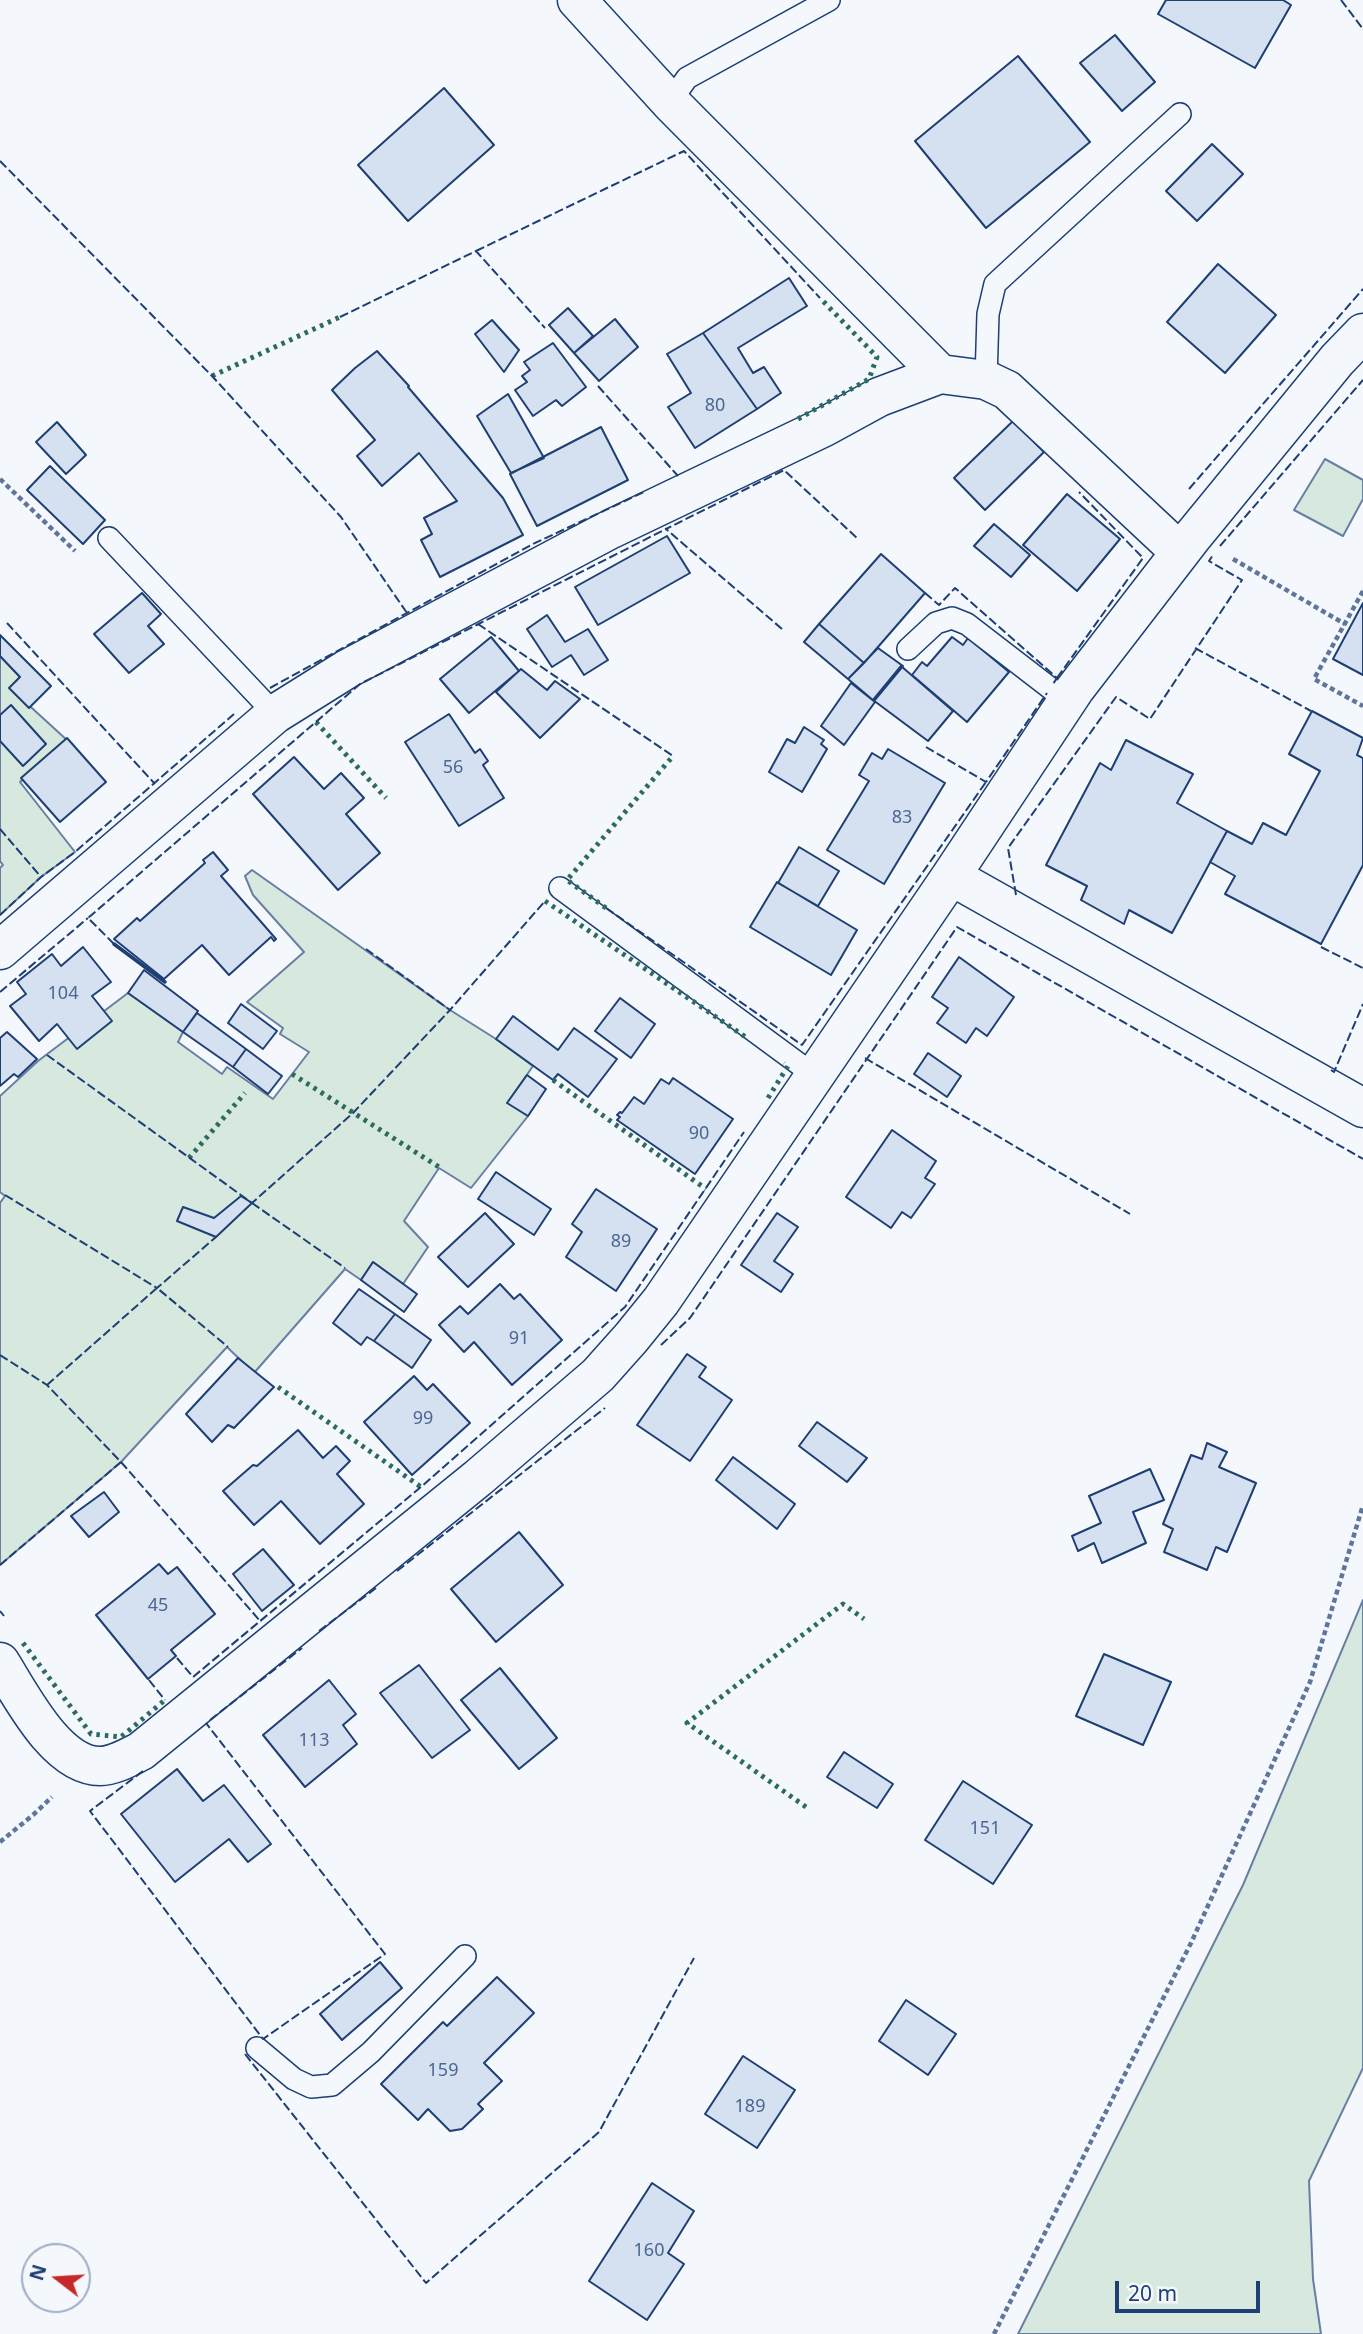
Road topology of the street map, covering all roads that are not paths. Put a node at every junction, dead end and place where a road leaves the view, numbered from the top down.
1 (577, 0) edge
2 (829, 0) edge
3 (670, 102) junction
4 (1180, 114) dead end
5 (1363, 333) edge
6 (940, 374) junction
7 (986, 380) junction
8 (1187, 544) junction
9 (116, 545) road end
10 (908, 649) dead end
11 (1067, 701) junction
12 (275, 713) junction
13 (951, 876) junction
14 (560, 888) dead end
15 (0, 950) edge
16 (814, 1075) junction
17 (1363, 1108) edge
18 (0, 1662) edge
19 (465, 1956) dead end
20 (257, 2048) dead end

1 - 3 street
2 - 3 lane
3 - 6 street
4 - 7 lane
5 - 8 street
6 - 7 street
6 - 12 street
7 - 8 street
8 - 11 street
9 - 12 lane
10 - 11 lane
11 - 13 street
12 - 15 street
13 - 16 street
13 - 17 street
14 - 16 lane
16 - 18 street
19 - 20 lane

